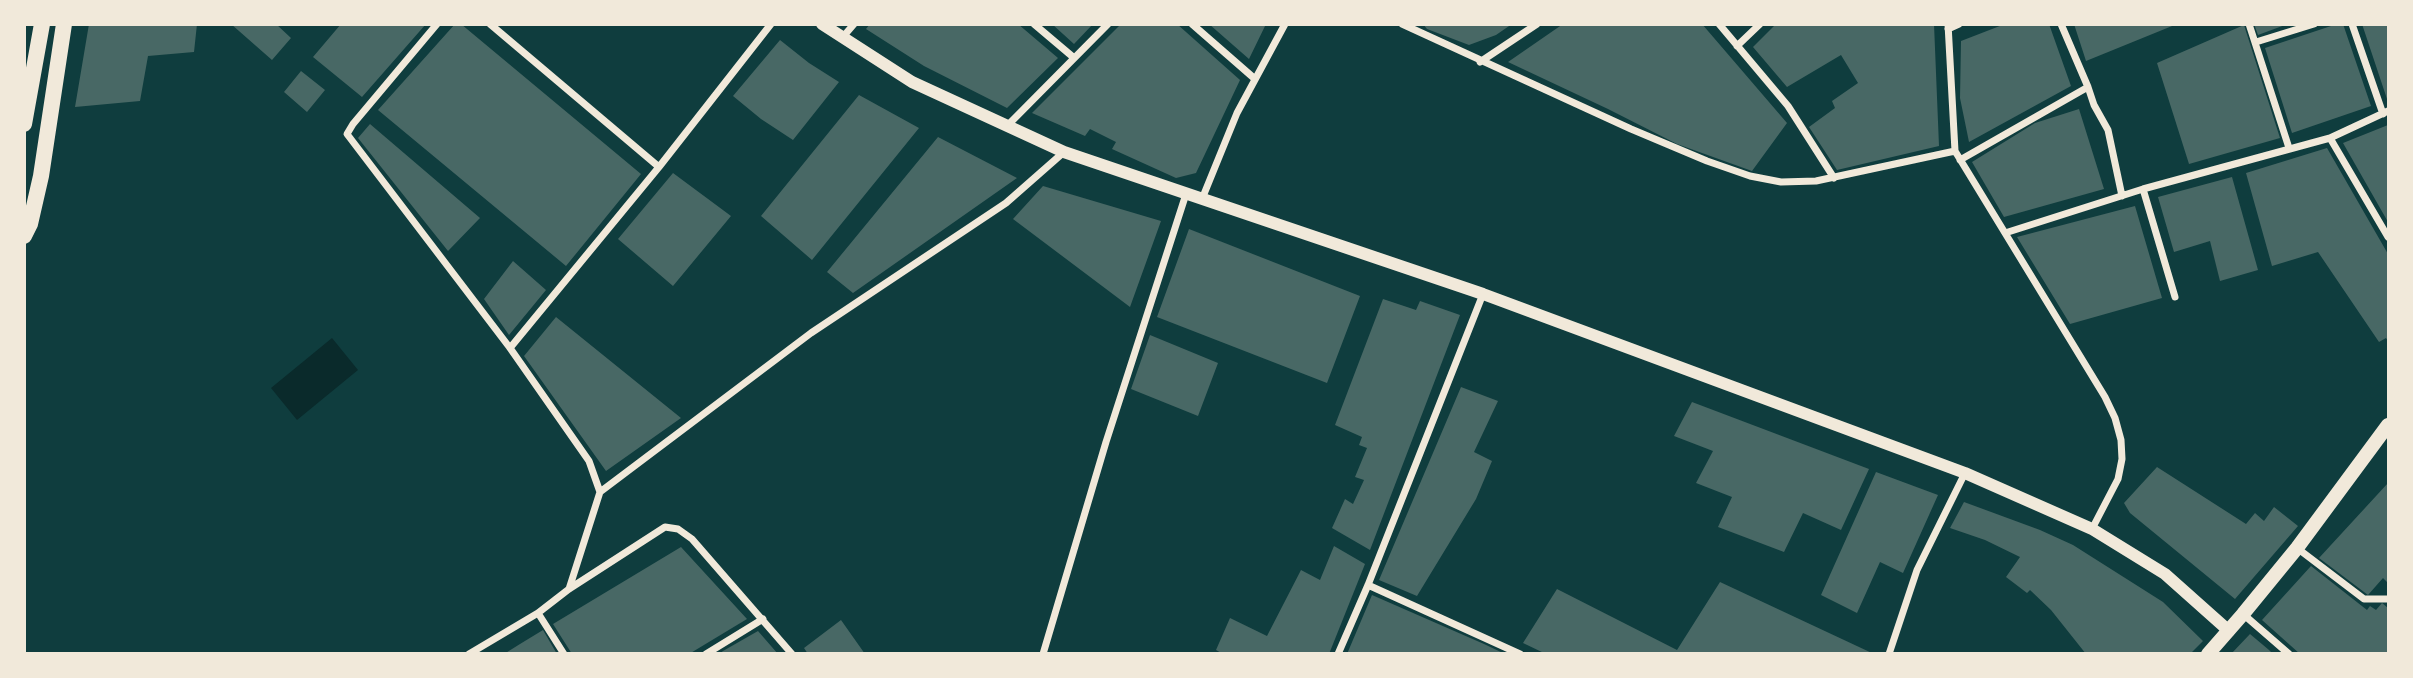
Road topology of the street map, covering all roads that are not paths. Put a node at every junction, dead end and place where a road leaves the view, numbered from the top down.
1 (42, 24) edge
2 (64, 24) edge
3 (437, 24) edge
4 (490, 24) edge
5 (771, 24) edge
6 (822, 24) edge
7 (854, 24) edge
8 (1034, 24) edge
9 (1108, 24) edge
10 (1192, 24) edge
11 (1285, 24) edge
12 (1402, 24) edge
13 (1537, 24) edge
14 (1719, 24) edge
15 (1760, 24) edge
16 (1959, 24) edge
17 (2061, 24) edge
18 (2249, 24) edge
19 (2314, 24) edge
20 (2352, 24) edge
21 (1948, 27) edge
22 (842, 38) junction
23 (2256, 42) junction
24 (1737, 46) junction
25 (1073, 57) junction
26 (1480, 62) junction
27 (1255, 79) junction
28 (2088, 87) junction
29 (2386, 112) edge
30 (24, 124) edge
31 (1006, 126) junction
32 (2330, 138) junction
33 (2289, 148) junction
34 (1955, 151) junction
35 (1064, 152) junction
36 (1960, 160) junction
37 (659, 167) junction
38 (1834, 178) junction
39 (2143, 189) junction
40 (1186, 194) junction
41 (2122, 196) junction
42 (1202, 200) junction
43 (2005, 233) junction
44 (24, 236) edge
45 (2389, 237) edge
46 (1483, 294) junction
47 (2175, 297) dead end
48 (510, 348) junction
49 (2389, 425) edge
50 (1965, 473) junction
51 (600, 492) junction
52 (2092, 529) junction
53 (2297, 548) junction
54 (1368, 585) junction
55 (569, 589) junction
56 (2389, 599) edge
57 (538, 613) junction
58 (2244, 614) junction
59 (763, 620) junction
60 (2229, 631) junction
61 (469, 653) edge
62 (564, 653) edge
63 (706, 653) edge
64 (792, 653) edge
65 (1043, 653) edge
66 (1338, 653) edge
67 (1520, 653) edge
68 (1889, 653) edge
69 (2208, 653) edge
70 (2288, 653) edge

1 - 30 main road
2 - 44 main road
3 - 48 street
4 - 37 street
5 - 37 street
6 - 22 street
7 - 22 street
8 - 25 street
9 - 25 street
10 - 27 street
11 - 27 street
12 - 26 street
13 - 26 street
14 - 24 street
15 - 24 street
16 - 21 street
17 - 28 street
18 - 23 street
19 - 23 street
20 - 29 street
21 - 34 street
22 - 31 street
23 - 33 street
24 - 38 street
25 - 31 street
26 - 38 street
27 - 42 street
28 - 36 street
28 - 41 street
29 - 32 street
31 - 35 street
32 - 33 street
32 - 45 street
33 - 39 street
34 - 36 street
34 - 38 street
35 - 40 street
35 - 51 street
36 - 43 street
37 - 48 street
39 - 41 street
39 - 47 street
40 - 42 street
40 - 65 street
41 - 43 street
42 - 46 street
43 - 52 street
46 - 50 street
46 - 54 street
48 - 51 street
49 - 53 main road
50 - 52 street
50 - 68 street
51 - 55 street
52 - 60 street
53 - 56 street
53 - 58 main road
54 - 66 street
54 - 67 street
55 - 57 street
55 - 59 street
57 - 61 street
57 - 62 street
58 - 60 main road
58 - 70 street
59 - 63 street
59 - 64 street
60 - 69 main road

